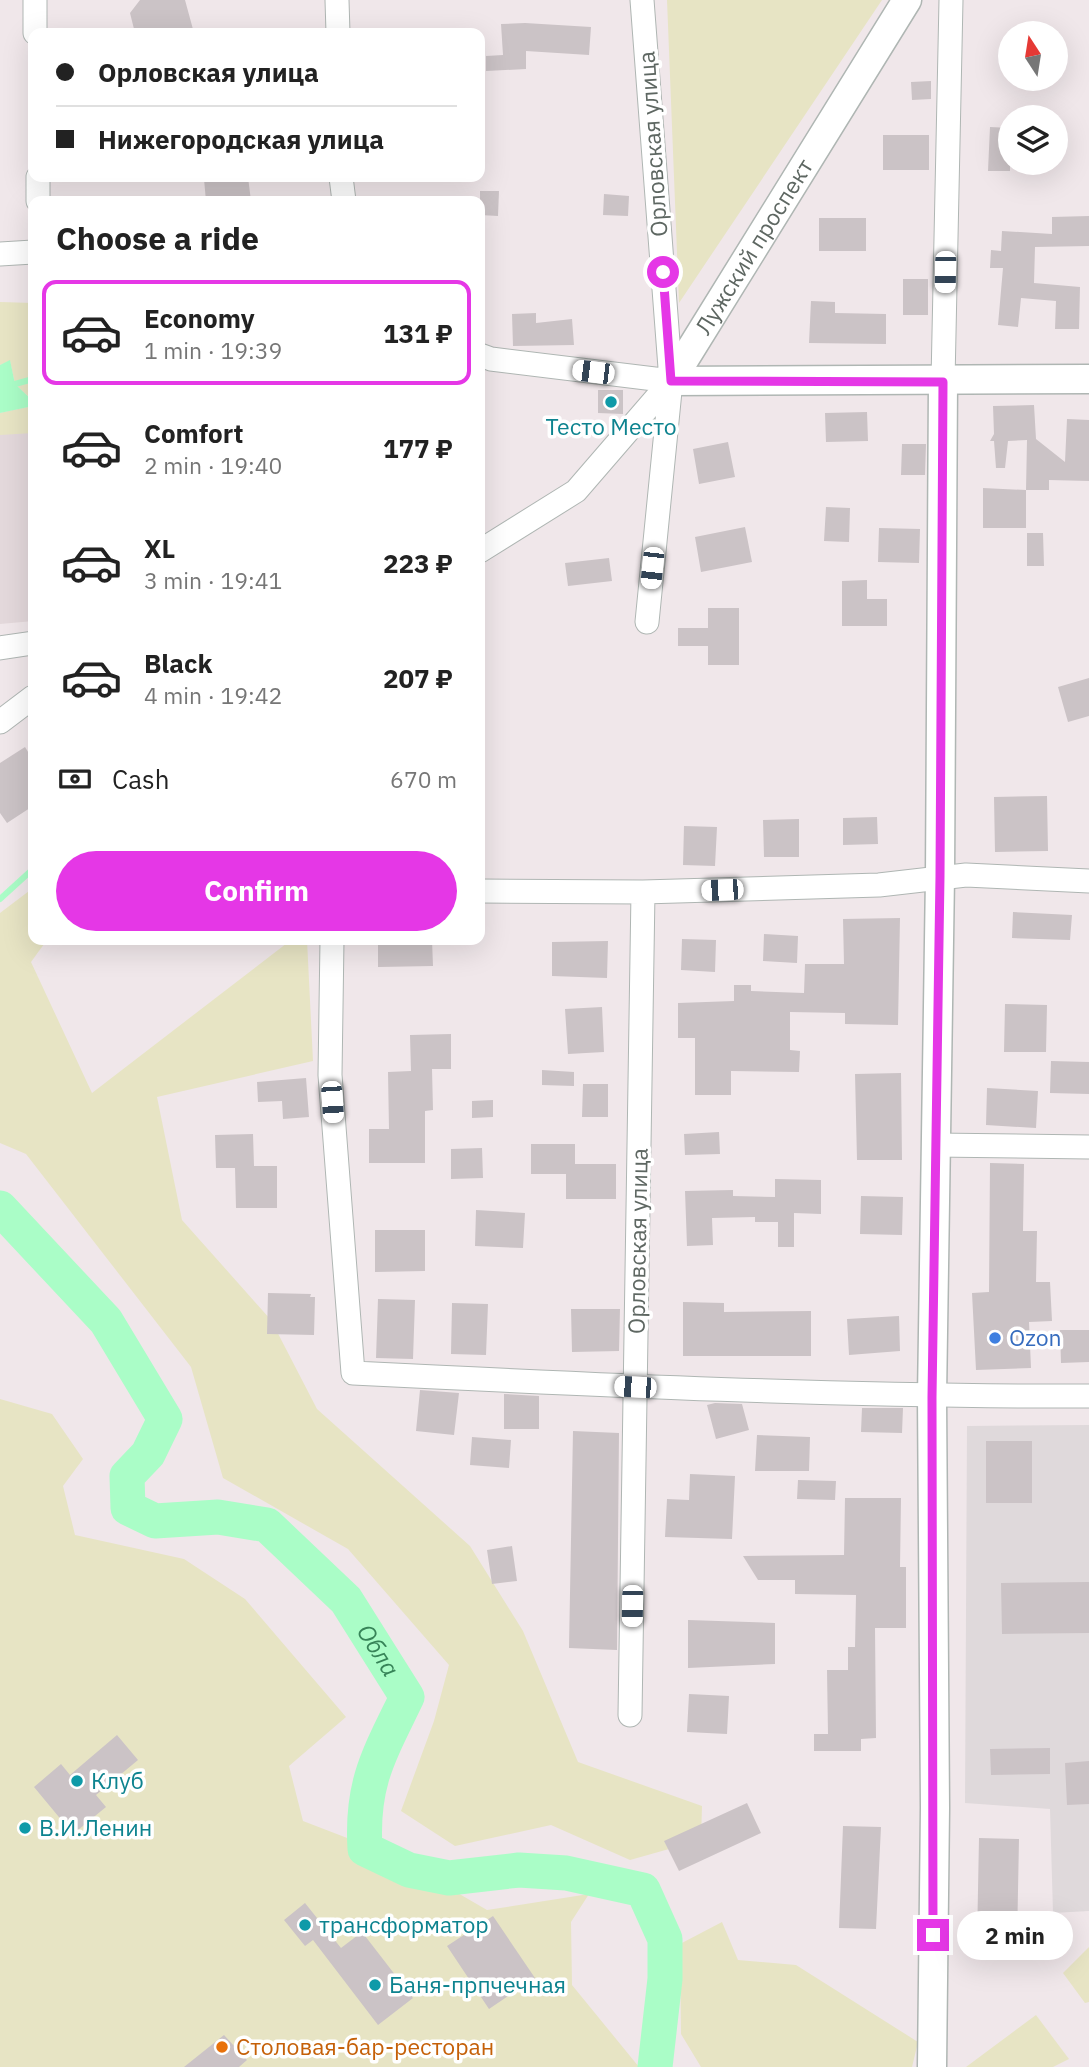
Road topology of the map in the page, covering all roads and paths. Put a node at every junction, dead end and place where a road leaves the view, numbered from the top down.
1 (35, 0) edge
2 (337, 0) edge
3 (642, 0) edge
4 (906, 0) edge
5 (951, 0) edge
6 (35, 28) edge
7 (338, 28) edge
8 (28, 252) edge
9 (0, 254) edge
10 (485, 357) edge
11 (1089, 379) edge
12 (671, 381) junction
13 (943, 382) junction
14 (485, 548) edge
15 (647, 622) dead end
16 (28, 644) edge
17 (0, 648) edge
18 (28, 700) edge
19 (0, 722) edge
20 (940, 876) junction
21 (1089, 881) edge
22 (485, 891) edge
23 (643, 892) junction
24 (332, 945) edge
25 (934, 1145) junction
26 (1089, 1147) edge
27 (635, 1387) junction
28 (1089, 1396) edge
29 (932, 1397) junction
30 (630, 1716) dead end
31 (932, 2067) edge

1 - 6 street
2 - 7 street
3 - 12 street, Орловская улица
4 - 12 street, Лужский проспект
5 - 13 street
8 - 9 street
10 - 12 street
11 - 13 street
12 - 13 street
12 - 14 street, Лужский проспект
12 - 15 street, Орловская улица
13 - 20 street
16 - 17 street
18 - 19 street
20 - 21 street
20 - 23 street
20 - 25 street
22 - 23 street
23 - 27 street, Орловская улица
24 - 27 street
25 - 26 street
25 - 29 street
27 - 29 street
27 - 30 street, Орловская улица
28 - 29 street
29 - 31 street

